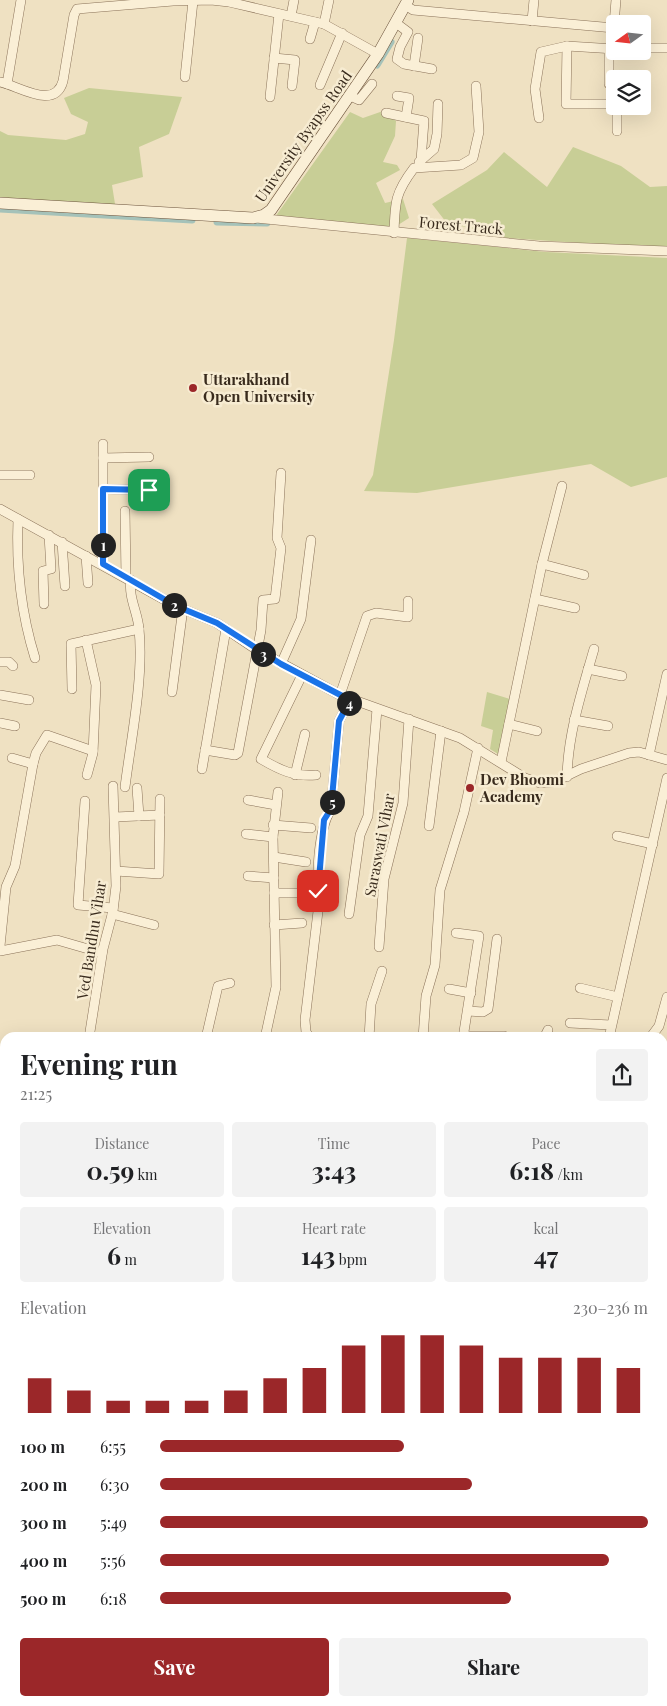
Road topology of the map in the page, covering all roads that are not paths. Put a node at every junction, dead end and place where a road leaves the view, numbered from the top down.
1 (21, 0) edge
2 (294, 0) edge
3 (329, 0) edge
4 (534, 0) edge
5 (616, 0) edge
6 (193, 1) edge
7 (409, 5) edge
8 (279, 14) junction
9 (615, 15) edge
10 (291, 16) junction
11 (532, 21) junction
12 (320, 23) junction
13 (399, 25) junction
14 (606, 27) edge
15 (342, 33) junction
16 (418, 38) dead end
17 (310, 39) dead end
18 (567, 46) junction
19 (606, 48) edge
20 (651, 48) edge
21 (667, 48) edge
22 (378, 54) junction
23 (274, 58) junction
24 (414, 66) junction
25 (432, 69) dead end
26 (185, 77) dead end
27 (4, 83) edge
28 (372, 84) dead end
29 (320, 85) dead end
30 (292, 86) dead end
31 (476, 86) dead end
32 (397, 96) dead end
33 (270, 97) dead end
34 (353, 98) junction
35 (438, 104) dead end
36 (606, 105) edge
37 (386, 113) dead end
38 (617, 115) edge
39 (406, 116) junction
40 (538, 118) dead end
41 (618, 131) dead end
42 (420, 160) junction
43 (414, 168) junction
44 (0, 203) edge
45 (254, 218) junction
46 (394, 233) junction
47 (667, 251) edge
48 (103, 444) dead end
49 (149, 457) dead end
50 (103, 458) junction
51 (281, 473) dead end
52 (0, 475) edge
53 (30, 475) dead end
54 (562, 486) dead end
55 (103, 489) junction
56 (149, 490) dead end
57 (0, 509) edge
58 (125, 511) dead end
59 (18, 519) junction
60 (49, 535) junction
61 (311, 540) dead end
62 (62, 542) junction
63 (86, 556) junction
64 (103, 564) junction
65 (542, 564) junction
66 (584, 575) dead end
67 (128, 579) junction
68 (88, 583) dead end
69 (65, 586) dead end
70 (535, 599) junction
71 (408, 601) dead end
72 (44, 604) dead end
73 (183, 608) junction
74 (575, 608) dead end
75 (139, 629) junction
76 (226, 629) junction
77 (86, 640) junction
78 (594, 649) dead end
79 (257, 650) junction
80 (35, 658) dead end
81 (0, 662) edge
82 (281, 664) junction
83 (13, 666) dead end
84 (588, 669) junction
85 (667, 674) edge
86 (302, 675) junction
87 (622, 676) dead end
88 (72, 689) dead end
89 (172, 692) dead end
90 (0, 695) edge
91 (340, 695) junction
92 (29, 700) dead end
93 (350, 700) junction
94 (377, 709) junction
95 (410, 719) junction
96 (574, 720) junction
97 (0, 723) edge
98 (509, 724) junction
99 (15, 726) dead end
100 (608, 726) dead end
101 (441, 731) junction
102 (537, 731) dead end
103 (305, 734) dead end
104 (478, 748) junction
105 (205, 750) junction
106 (92, 751) junction
107 (649, 755) junction
108 (12, 758) dead end
109 (667, 760) edge
110 (500, 762) junction
111 (33, 764) junction
112 (202, 770) dead end
113 (87, 775) dead end
114 (295, 775) junction
115 (316, 775) dead end
116 (567, 777) junction
117 (667, 778) edge
118 (113, 786) dead end
119 (125, 787) dead end
120 (137, 788) dead end
121 (278, 792) dead end
122 (160, 799) dead end
123 (248, 800) dead end
124 (85, 802) dead end
125 (276, 804) junction
126 (160, 815) junction
127 (139, 816) junction
128 (115, 817) junction
129 (273, 825) junction
130 (429, 826) dead end
131 (311, 828) dead end
132 (246, 834) dead end
133 (617, 836) dead end
134 (273, 837) junction
135 (653, 844) junction
136 (274, 857) junction
137 (306, 862) dead end
138 (116, 872) junction
139 (248, 876) dead end
140 (274, 878) junction
141 (274, 893) junction
142 (301, 893) dead end
143 (112, 911) junction
144 (349, 914) dead end
145 (302, 924) dead end
146 (154, 925) dead end
147 (274, 925) junction
148 (456, 933) dead end
149 (497, 939) dead end
150 (0, 946) edge
151 (379, 947) dead end
152 (0, 950) edge
153 (102, 953) junction
154 (382, 971) dead end
155 (230, 983) dead end
156 (580, 988) dead end
157 (448, 989) dead end
158 (471, 993) junction
159 (618, 997) junction
160 (667, 997) edge
161 (468, 1011) junction
162 (570, 1023) dead end
163 (611, 1025) junction
164 (90, 1032) edge
165 (207, 1032) edge
166 (266, 1032) edge
167 (306, 1032) edge
168 (369, 1032) edge
169 (423, 1032) edge
170 (464, 1032) edge
171 (610, 1032) edge
172 (654, 1032) edge

1 - 27 street
2 - 10 street
3 - 12 street
4 - 11 street
5 - 9 street
6 - 8 street
6 - 26 street
6 - 27 street
7 - 11 street
7 - 13 main road, University Byapss Road
8 - 10 street
8 - 23 street
10 - 12 street
11 - 14 street
12 - 15 street
12 - 17 street
13 - 22 main road, University Byapss Road
13 - 24 street
15 - 22 street
15 - 29 street
16 - 24 street
18 - 19 street
18 - 36 street
18 - 40 street
20 - 21 street
22 - 34 main road, University Byapss Road
23 - 30 street
23 - 33 street
24 - 25 street
28 - 34 street
31 - 43 street
32 - 39 street
34 - 45 main road, University Byapss Road
35 - 42 street
37 - 39 street
38 - 41 street
39 - 42 street
42 - 43 street
43 - 46 street
44 - 45 main road, University Byapss Road
45 - 46 street, Forest Track
46 - 47 street, Forest Track
48 - 50 street
49 - 50 street
50 - 55 street
51 - 79 street
52 - 53 street
54 - 65 street
55 - 56 street
55 - 64 street
57 - 59 street
58 - 67 street
59 - 60 street
59 - 80 street
60 - 62 street
60 - 72 street
61 - 82 street
62 - 63 street
62 - 69 street
63 - 64 street
63 - 68 street
64 - 67 street
65 - 66 street
65 - 70 street
67 - 73 street
67 - 75 street
70 - 74 street
70 - 98 street
71 - 91 street
73 - 76 street
73 - 89 street
75 - 77 street
75 - 119 street
76 - 79 street
76 - 105 street
77 - 88 street
77 - 106 street
78 - 84 street
79 - 82 street
79 - 105 street
81 - 83 street
82 - 86 street
84 - 87 street
84 - 96 street
85 - 107 street
86 - 91 street
86 - 114 street
90 - 92 street
91 - 93 street
93 - 94 street
93 - 167 street
94 - 95 street
94 - 144 street
95 - 101 street
95 - 151 street, Saraswati Vihar
96 - 100 street
96 - 116 street
97 - 99 street
98 - 102 street
98 - 110 street
101 - 104 street
101 - 130 street
103 - 114 street
104 - 110 street
104 - 169 street
105 - 112 street
106 - 111 street
106 - 113 street
107 - 109 street
107 - 116 street
108 - 111 street
110 - 116 street
111 - 150 street
114 - 115 street
117 - 135 street
118 - 128 street, Ved Bandhu Vihar
120 - 127 street
121 - 125 street
122 - 126 street
123 - 125 street
124 - 143 street
125 - 129 street
126 - 127 street
126 - 138 street
127 - 128 street
128 - 138 street, Ved Bandhu Vihar
129 - 131 street
129 - 134 street
132 - 134 street
133 - 135 street
134 - 136 street
135 - 159 street
136 - 137 street
136 - 140 street
138 - 143 street, Ved Bandhu Vihar
139 - 140 street
140 - 141 street
141 - 142 street
141 - 147 street
143 - 146 street
143 - 153 street, Ved Bandhu Vihar
145 - 147 street
147 - 166 street
148 - 158 street
149 - 161 street
152 - 153 street
153 - 164 street, Ved Bandhu Vihar
154 - 168 street
155 - 165 street
156 - 159 street
157 - 158 street
158 - 161 street
159 - 163 street
160 - 172 street
161 - 170 street
162 - 163 street
163 - 171 street

